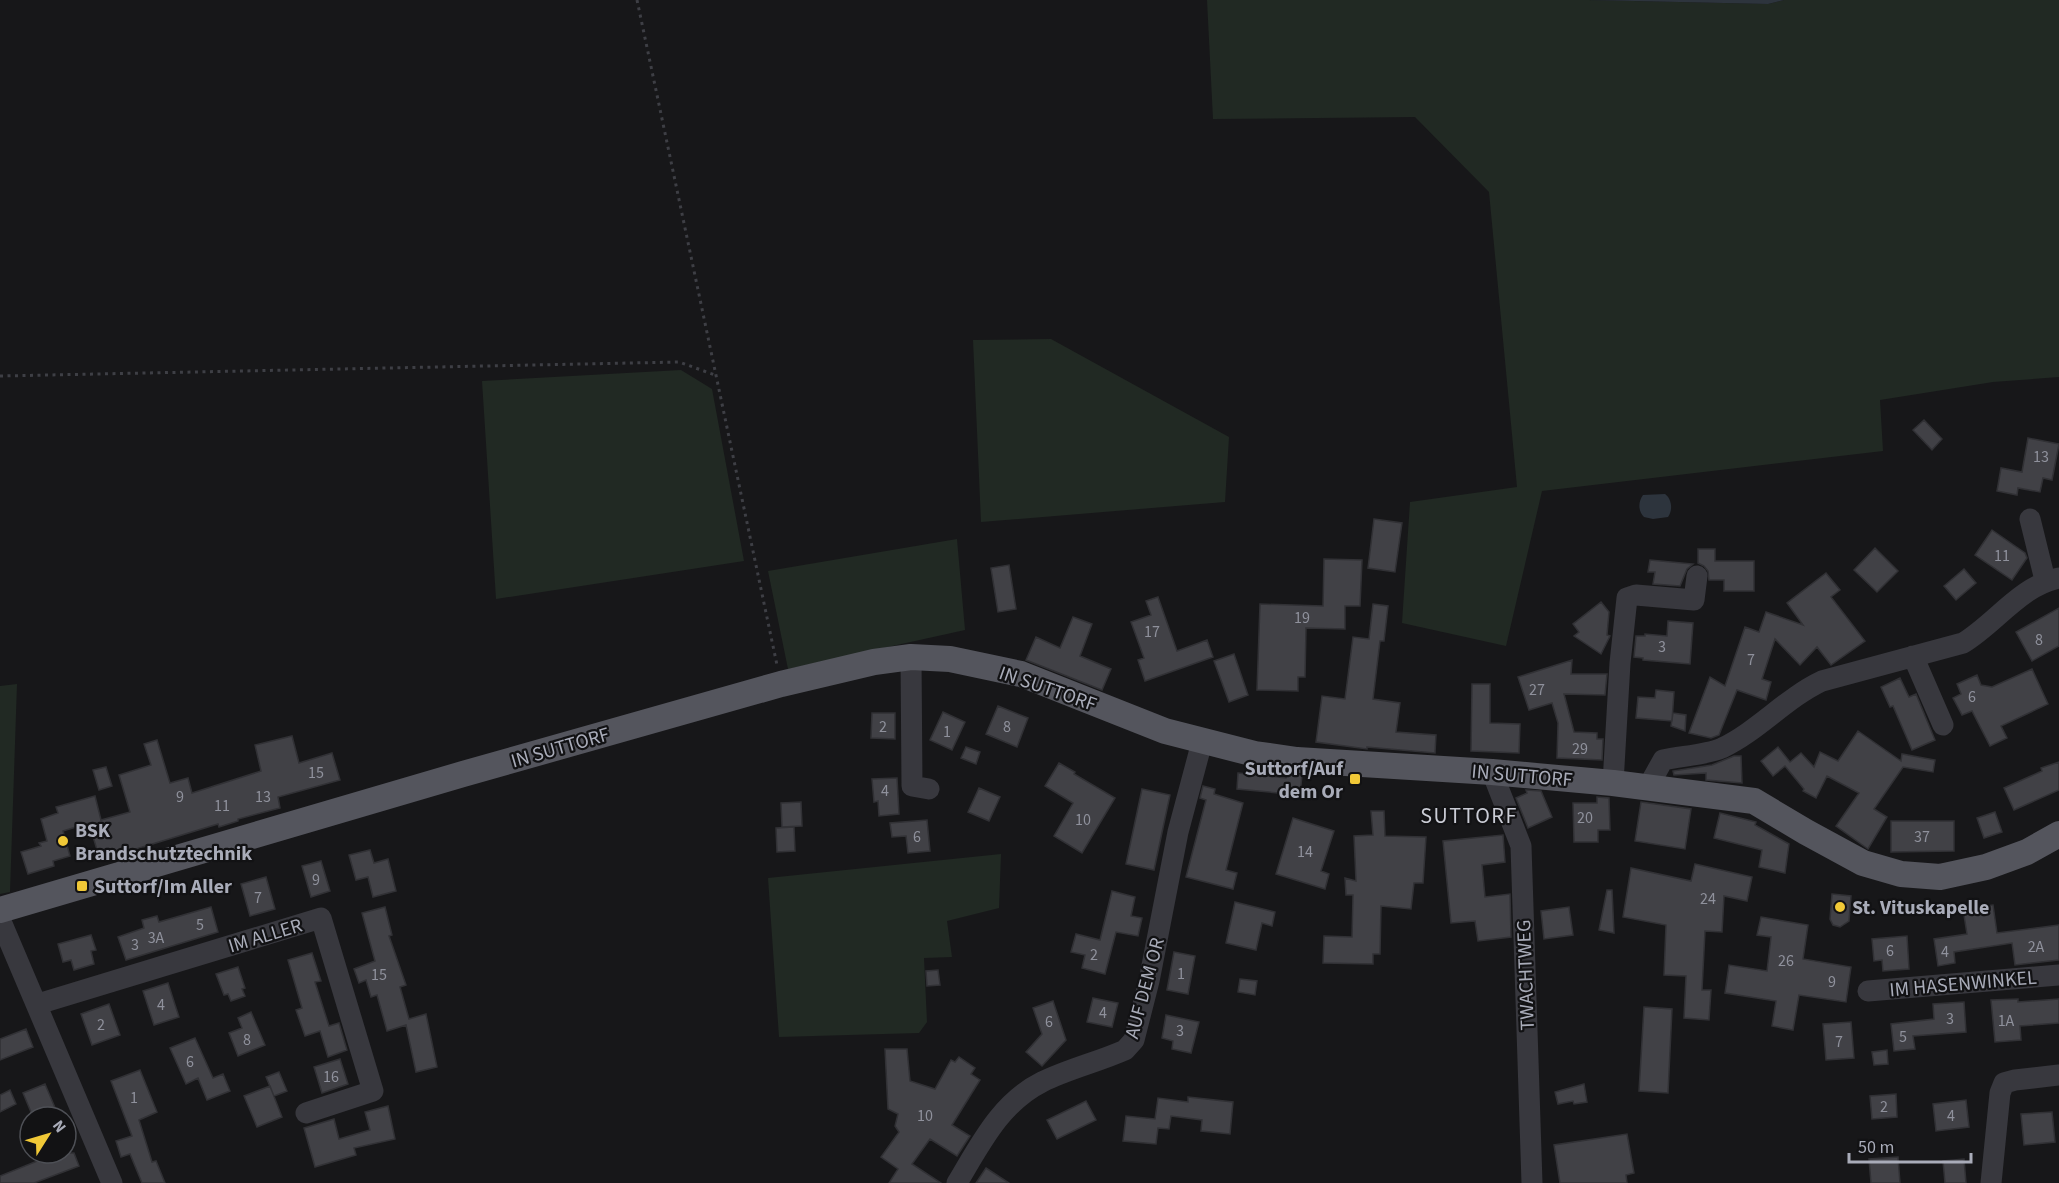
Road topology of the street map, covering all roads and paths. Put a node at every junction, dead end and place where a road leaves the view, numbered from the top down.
1 (637, 0) edge
2 (715, 375) junction
3 (0, 376) edge
4 (2030, 519) dead end
5 (1697, 576) dead end
6 (2052, 579) edge
7 (1913, 656) junction
8 (911, 657) junction
9 (781, 684) junction
10 (1943, 725) dead end
11 (1202, 742) junction
12 (1492, 772) junction
13 (1613, 783) junction
14 (1648, 787) junction
15 (929, 789) dead end
16 (2059, 834) edge
17 (0, 910) edge
18 (0, 919) edge
19 (2059, 975) edge
20 (1868, 991) dead end
21 (38, 1004) junction
22 (2059, 1075) edge
23 (306, 1113) dead end
24 (112, 1183) edge
25 (957, 1183) edge
26 (1532, 1183) edge
27 (1991, 1183) edge

1 - 2 path
2 - 3 path
2 - 9 path
4 - 6 street
5 - 13 street
6 - 7 street
7 - 10 street
7 - 14 street
8 - 9 main road, IN SUTTORF
8 - 11 main road, IN SUTTORF
8 - 15 street
9 - 17 main road, IN SUTTORF
11 - 12 main road, IN SUTTORF
11 - 25 street, AUF DEM OR
12 - 13 main road, IN SUTTORF
12 - 26 street, TWACHTWEG
13 - 14 main road, IN SUTTORF
14 - 16 main road, IN SUTTORF
18 - 21 street
19 - 20 street, IM HASENWINKEL
21 - 23 street, IM ALLER
21 - 24 street
22 - 27 street

